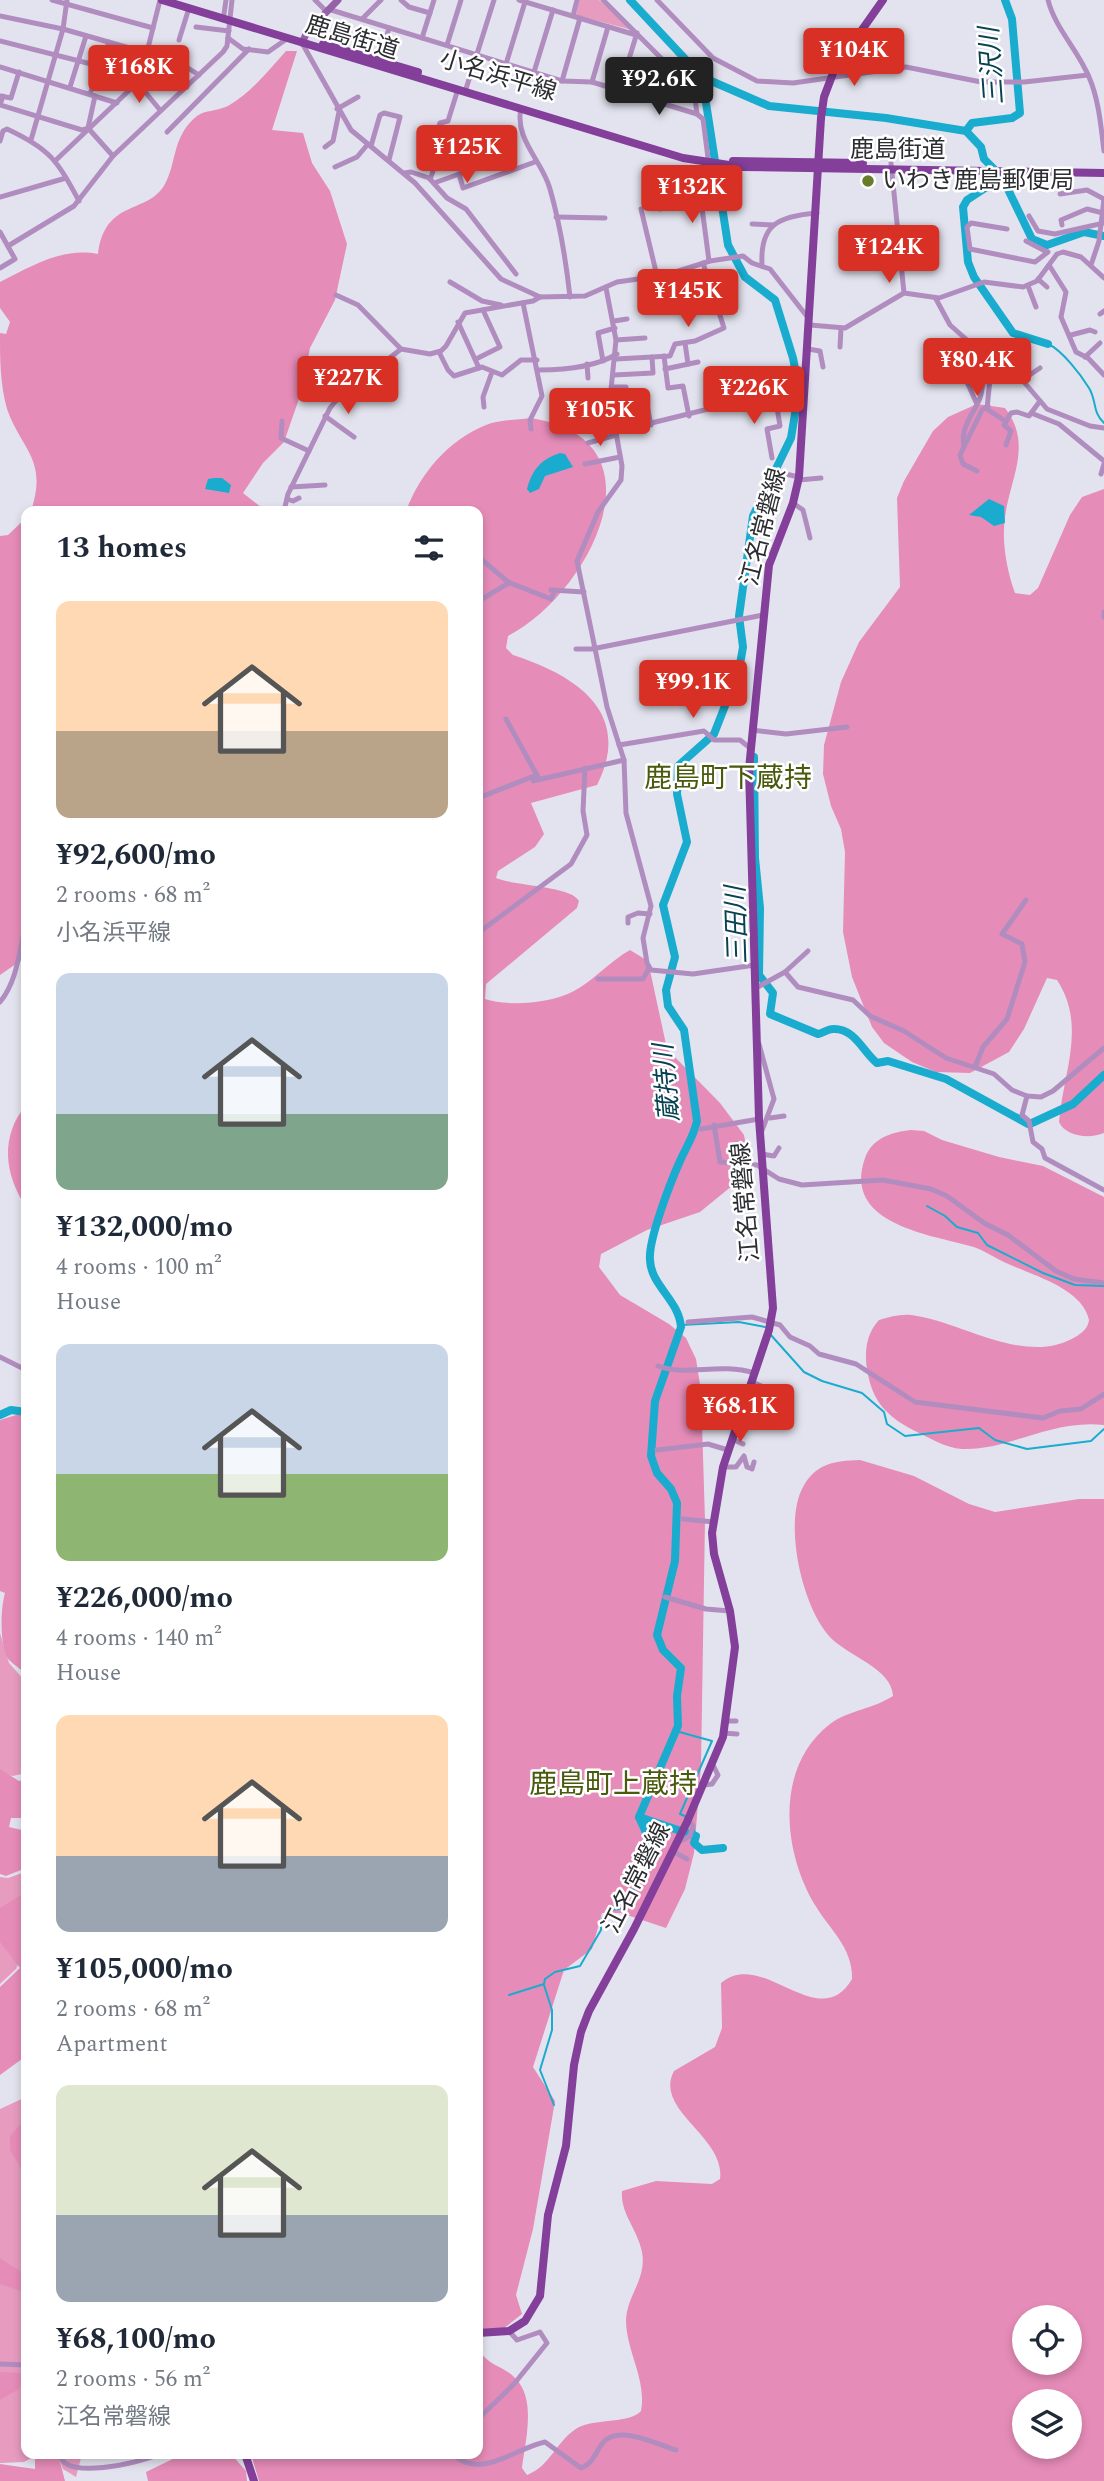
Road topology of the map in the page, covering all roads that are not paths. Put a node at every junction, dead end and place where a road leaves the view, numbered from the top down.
1 (52, 0) edge
2 (161, 0) edge
3 (179, 0) edge
4 (226, 0) edge
5 (232, 0) edge
6 (315, 0) edge
7 (338, 0) edge
8 (381, 0) edge
9 (401, 0) edge
10 (434, 0) edge
11 (461, 0) edge
12 (494, 0) edge
13 (577, 0) edge
14 (603, 0) edge
15 (657, 0) edge
16 (883, 0) edge
17 (1048, 0) edge
18 (67, 1) edge
19 (522, 1) edge
20 (189, 8) junction
21 (327, 10) junction
22 (553, 10) junction
23 (430, 13) junction
24 (0, 16) edge
25 (573, 16) junction
26 (229, 17) junction
27 (580, 18) junction
28 (362, 19) junction
29 (196, 27) dead end
30 (608, 27) junction
31 (153, 28) junction
32 (389, 28) junction
33 (63, 29) junction
34 (637, 33) junction
35 (229, 34) junction
36 (86, 36) junction
37 (288, 38) junction
38 (422, 38) junction
39 (179, 40) dead end
40 (0, 41) edge
41 (303, 41) junction
42 (109, 42) junction
43 (447, 46) junction
44 (252, 50) junction
45 (147, 53) junction
46 (56, 55) junction
47 (477, 55) junction
48 (169, 56) dead end
49 (254, 58) dead end
50 (380, 60) junction
51 (78, 61) junction
52 (145, 61) junction
53 (506, 64) junction
54 (99, 66) junction
55 (0, 67) edge
56 (19, 72) junction
57 (534, 72) junction
58 (199, 75) junction
59 (1088, 75) junction
60 (49, 81) junction
61 (562, 81) junction
62 (137, 82) junction
63 (593, 82) junction
64 (187, 87) junction
65 (70, 88) junction
66 (463, 89) junction
67 (619, 91) junction
68 (92, 95) junction
69 (1, 96) edge
70 (358, 97) dead end
71 (117, 103) junction
72 (521, 108) junction
73 (160, 110) junction
74 (338, 110) junction
75 (697, 114) junction
76 (39, 116) junction
77 (88, 128) junction
78 (167, 132) dead end
79 (0, 141) edge
80 (31, 141) junction
81 (370, 145) junction
82 (325, 147) dead end
83 (1104, 151) edge
84 (113, 156) junction
85 (55, 160) junction
86 (389, 160) junction
87 (710, 160) junction
88 (535, 162) junction
89 (820, 166) junction
90 (891, 166) junction
91 (335, 167) dead end
92 (1104, 171) edge
93 (507, 172) junction
94 (404, 173) junction
95 (459, 174) junction
96 (66, 178) junction
97 (432, 181) junction
98 (1060, 194) dead end
99 (0, 197) edge
100 (1104, 199) edge
101 (79, 201) junction
102 (641, 209) dead end
103 (660, 209) dead end
104 (1103, 213) edge
105 (817, 214) junction
106 (1029, 216) dead end
107 (556, 217) junction
108 (605, 218) dead end
109 (752, 224) dead end
110 (1102, 224) edge
111 (774, 225) junction
112 (1062, 225) dead end
113 (1007, 229) dead end
114 (0, 232) edge
115 (1026, 242) dead end
116 (8, 246) junction
117 (1048, 252) junction
118 (1057, 254) junction
119 (706, 262) junction
120 (762, 264) junction
121 (1049, 265) junction
122 (1091, 265) junction
123 (0, 268) edge
124 (516, 274) dead end
125 (657, 276) junction
126 (1104, 278) edge
127 (1038, 279) junction
128 (450, 282) dead end
129 (1028, 286) junction
130 (1047, 287) dead end
131 (606, 288) junction
132 (904, 293) junction
133 (335, 295) dead end
134 (540, 297) junction
135 (570, 297) junction
136 (934, 298) junction
137 (523, 303) junction
138 (504, 306) junction
139 (1036, 307) dead end
140 (483, 310) junction
141 (627, 319) dead end
142 (458, 322) junction
143 (810, 323) junction
144 (614, 325) junction
145 (841, 328) junction
146 (1095, 332) dead end
147 (1071, 335) junction
148 (645, 338) dead end
149 (616, 340) junction
150 (685, 343) junction
151 (1100, 343) dead end
152 (839, 347) dead end
153 (401, 349) junction
154 (808, 349) junction
155 (439, 352) junction
156 (616, 356) junction
157 (664, 356) junction
158 (1013, 356) dead end
159 (652, 357) junction
160 (1085, 357) junction
161 (476, 359) junction
162 (537, 360) junction
163 (603, 361) junction
164 (698, 362) dead end
165 (587, 364) junction
166 (688, 364) junction
167 (999, 366) junction
168 (824, 367) dead end
169 (479, 368) junction
170 (969, 368) dead end
171 (1040, 368) dead end
172 (665, 369) junction
173 (539, 370) junction
174 (492, 372) junction
175 (963, 373) junction
176 (614, 375) junction
177 (1104, 375) edge
178 (588, 378) dead end
179 (956, 379) dead end
180 (975, 380) dead end
181 (1022, 380) junction
182 (981, 384) junction
183 (612, 387) junction
184 (626, 387) dead end
185 (804, 394) junction
186 (775, 395) junction
187 (645, 396) dead end
188 (1040, 401) junction
189 (976, 402) junction
190 (988, 406) junction
191 (484, 407) dead end
192 (1031, 413) junction
193 (325, 416) junction
194 (689, 416) junction
195 (282, 421) dead end
196 (1005, 421) junction
197 (651, 425) junction
198 (1104, 428) edge
199 (531, 429) dead end
200 (616, 433) junction
201 (354, 437) dead end
202 (588, 442) dead end
203 (1006, 445) dead end
204 (964, 446) junction
205 (309, 451) junction
206 (620, 457) junction
207 (772, 458) dead end
208 (1104, 462) edge
209 (772, 471) dead end
210 (977, 471) dead end
211 (591, 472) dead end
212 (1101, 474) dead end
213 (799, 478) junction
214 (821, 478) dead end
215 (325, 485) dead end
216 (291, 487) junction
217 (299, 498) dead end
218 (287, 499) junction
219 (793, 503) junction
220 (285, 506) edge
221 (810, 538) dead end
222 (483, 561) edge
223 (509, 583) junction
224 (584, 592) junction
225 (483, 598) edge
226 (1104, 612) edge
227 (764, 615) junction
228 (1104, 617) edge
229 (595, 648) junction
230 (576, 649) dead end
231 (506, 719) dead end
232 (847, 727) dead end
233 (752, 730) junction
234 (620, 745) junction
235 (750, 748) junction
236 (624, 760) junction
237 (585, 768) junction
238 (536, 778) junction
239 (483, 796) edge
240 (1026, 900) dead end
241 (650, 914) junction
242 (628, 923) dead end
243 (483, 929) edge
244 (21, 950) edge
245 (808, 951) dead end
246 (755, 965) junction
247 (649, 968) junction
248 (785, 972) junction
249 (598, 979) dead end
250 (762, 985) junction
251 (0, 1002) edge
252 (757, 1041) junction
253 (1104, 1048) edge
254 (975, 1068) junction
255 (1027, 1096) junction
256 (784, 1116) dead end
257 (770, 1118) junction
258 (758, 1119) junction
259 (714, 1125) junction
260 (701, 1129) dead end
261 (760, 1135) junction
262 (779, 1148) dead end
263 (761, 1154) junction
264 (762, 1168) junction
265 (1104, 1189) edge
266 (1104, 1283) edge
267 (688, 1322) dead end
268 (769, 1329) junction
269 (0, 1356) edge
270 (658, 1366) dead end
271 (19, 1367) edge
272 (753, 1378) junction
273 (766, 1388) dead end
274 (1104, 1394) edge
275 (761, 1408) dead end
276 (740, 1413) junction
277 (732, 1439) junction
278 (743, 1444) dead end
279 (657, 1450) dead end
280 (728, 1450) junction
281 (754, 1462) dead end
282 (723, 1467) junction
283 (683, 1519) dead end
284 (714, 1522) junction
285 (665, 1597) dead end
286 (730, 1611) junction
287 (726, 1720) junction
288 (736, 1721) dead end
289 (723, 1733) junction
290 (737, 1734) dead end
291 (674, 1847) junction
292 (687, 1859) dead end
293 (509, 2331) junction
294 (483, 2333) edge
295 (0, 2364) edge
296 (21, 2365) edge
297 (483, 2414) edge
298 (676, 2450) dead end
299 (62, 2459) edge
300 (148, 2459) edge
301 (247, 2459) edge
302 (461, 2459) edge
303 (110, 2475) dead end
304 (77, 2476) dead end
305 (254, 2481) edge

1 - 18 street
2 - 20 main road, 鹿島街道
2 - 31 street
3 - 26 main road, 小名浜平線
4 - 26 street
5 - 26 street
6 - 21 street
7 - 21 street
8 - 28 street
9 - 23 street
10 - 23 street
11 - 43 street
12 - 47 street
13 - 25 street
14 - 34 street
15 - 59 street
16 - 89 main road, 江名常磐線, bridge
17 - 59 street
18 - 31 street
18 - 33 street
19 - 22 street
19 - 53 street
20 - 26 main road, 鹿島街道
20 - 39 street
21 - 28 street
21 - 41 street
22 - 25 street
22 - 57 street
23 - 38 street
24 - 33 street
25 - 27 street
26 - 35 street
26 - 37 main road, 鹿島街道
26 - 41 main road, 小名浜平線
27 - 30 street
27 - 61 street
28 - 32 street
29 - 35 street
30 - 34 street
30 - 63 street
31 - 45 street
32 - 38 street
32 - 50 street
33 - 36 street
33 - 46 street
34 - 67 street
34 - 75 street
35 - 44 street
35 - 58 street
36 - 42 street
36 - 51 street
37 - 41 main road, 鹿島街道
37 - 44 street
38 - 43 street
40 - 46 street
41 - 50 main road, 小名浜平線
41 - 66 main road, 鹿島街道
41 - 74 street
42 - 45 street
42 - 54 street
43 - 47 street
44 - 49 street
44 - 78 street
45 - 52 street
46 - 51 street
46 - 60 street
47 - 53 street
47 - 66 street
48 - 58 street
50 - 66 main road, 小名浜平線
51 - 54 street
51 - 65 street
52 - 62 street
52 - 64 street
53 - 57 street
54 - 68 street
55 - 56 street
56 - 60 street
56 - 69 street
57 - 61 street
58 - 64 street
59 - 83 street
60 - 65 street
60 - 76 street
61 - 63 street
62 - 71 street
62 - 73 street
63 - 67 street
64 - 73 street
65 - 68 street
66 - 72 main road, 鹿島街道
66 - 87 main road, 小名浜平線
66 - 97 street
67 - 75 street
68 - 71 street
68 - 77 street
69 - 76 street
70 - 74 street
71 - 77 street
72 - 87 main road, 鹿島街道
72 - 88 street
73 - 84 street
74 - 81 street
74 - 82 street
75 - 87 street
76 - 77 street
76 - 80 street
77 - 84 street
77 - 85 street
79 - 80 street
80 - 85 street
81 - 86 street
81 - 86 street
81 - 91 street
84 - 101 street
85 - 96 street
86 - 94 street
87 - 89 main road, 小名浜平線
88 - 93 street
88 - 107 street
89 - 90 main road, 小名浜平線
89 - 105 main road, 江名常磐線
90 - 92 main road, 鹿島街道
90 - 132 street
93 - 95 street
93 - 95 street
94 - 97 street
94 - 134 street
95 - 97 street
96 - 99 street
96 - 101 street
97 - 124 street
98 - 100 street
100 - 104 street
101 - 116 street
102 - 125 street
103 - 119 street
104 - 110 street
104 - 112 street
105 - 111 street
105 - 143 main road, 江名常磐線
106 - 110 street
107 - 108 street
107 - 135 street
109 - 111 street
110 - 122 street
111 - 120 street
113 - 117 street
114 - 116 street
115 - 117 street
116 - 123 street
117 - 118 street
118 - 121 street
118 - 122 street
119 - 120 street
119 - 125 street
119 - 150 street
120 - 143 street
121 - 127 street
121 - 147 street
122 - 126 street
125 - 131 street
127 - 129 street
127 - 130 street
128 - 138 street
129 - 136 street
129 - 139 street
131 - 135 street
131 - 144 street
132 - 136 street
132 - 145 street
133 - 153 street
134 - 135 street
134 - 137 street
136 - 167 street
137 - 138 street
137 - 162 street
138 - 140 street
140 - 142 street
140 - 161 street
141 - 144 street
142 - 155 street
142 - 161 street
143 - 145 street
143 - 154 main road, 江名常磐線
144 - 149 street
144 - 163 street
145 - 152 street
146 - 147 street
147 - 160 street
148 - 149 street
149 - 156 street
150 - 157 street
150 - 166 street
151 - 160 street
153 - 155 street
153 - 193 street
154 - 168 street
154 - 185 main road, 江名常磐線
155 - 169 street
156 - 159 street
156 - 163 street
156 - 176 street
157 - 159 street
157 - 172 street
158 - 167 street
159 - 176 street
160 - 177 street
161 - 169 street
162 - 173 street
162 - 174 street
163 - 165 street
164 - 166 street
165 - 173 street
165 - 178 street
166 - 172 street
167 - 181 street
167 - 182 street
167 - 190 street
169 - 174 street
170 - 175 street
171 - 181 street
172 - 194 street
173 - 199 street
174 - 191 street
175 - 179 street
175 - 189 street
176 - 183 street
180 - 182 street
181 - 188 street
182 - 189 street
183 - 184 street
183 - 200 street
185 - 186 street
185 - 213 main road, 江名常磐線
186 - 194 street
186 - 207 street
187 - 197 street
188 - 192 street
188 - 198 street
189 - 204 street
190 - 196 street
190 - 204 street
192 - 196 street
192 - 208 street
193 - 201 street
193 - 205 street
194 - 197 street
195 - 205 street
196 - 203 street
197 - 200 street
200 - 202 street
200 - 206 street
204 - 210 street
205 - 216 street
206 - 211 street
206 - 224 street
208 - 212 street
209 - 213 street
213 - 214 street
213 - 219 main road, 江名常磐線
215 - 216 street
216 - 218 street
217 - 218 street
218 - 220 street
219 - 221 street
219 - 227 main road, 江名常磐線
222 - 223 street
223 - 224 street
223 - 225 street
224 - 229 street
226 - 228 street
227 - 229 street
227 - 233 main road, 江名常磐線
229 - 230 street
229 - 234 street
231 - 238 street
232 - 233 street
233 - 235 main road, 江名常磐線
234 - 235 street
234 - 236 street
235 - 246 main road, 江名常磐線
236 - 237 street
236 - 241 street
237 - 238 street
237 - 243 street
238 - 239 street
240 - 254 street
241 - 242 street
241 - 247 street
244 - 251 street
245 - 248 street
246 - 247 street
246 - 250 main road, 江名常磐線
247 - 249 street
248 - 250 street
248 - 254 street
250 - 252 main road, 江名常磐線
252 - 257 street
252 - 258 main road, 江名常磐線
253 - 255 street
254 - 255 street
255 - 265 street
256 - 257 street
257 - 261 street
258 - 259 street
258 - 261 main road, 江名常磐線
259 - 260 street
259 - 264 street
261 - 263 main road, 江名常磐線
262 - 263 street
263 - 264 main road, 江名常磐線
264 - 266 street
264 - 268 main road, 江名常磐線
267 - 268 street
268 - 272 main road, 江名常磐線
268 - 274 street
269 - 271 street
270 - 272 street
272 - 273 street
272 - 276 main road, 江名常磐線
275 - 276 street
276 - 277 main road, 江名常磐線
277 - 278 street
277 - 280 main road, 江名常磐線
279 - 280 street
280 - 282 main road, 江名常磐線
281 - 282 street
282 - 284 main road, 江名常磐線
283 - 284 street
284 - 286 main road, 江名常磐線
285 - 286 street
286 - 287 main road, 江名常磐線
287 - 288 street
287 - 289 main road, 江名常磐線
289 - 290 street
289 - 291 main road, 江名常磐線
291 - 292 street
291 - 293 main road, 江名常磐線
293 - 294 main road
293 - 297 street
295 - 296 street
298 - 302 street
299 - 304 street
300 - 303 street
301 - 305 main road

